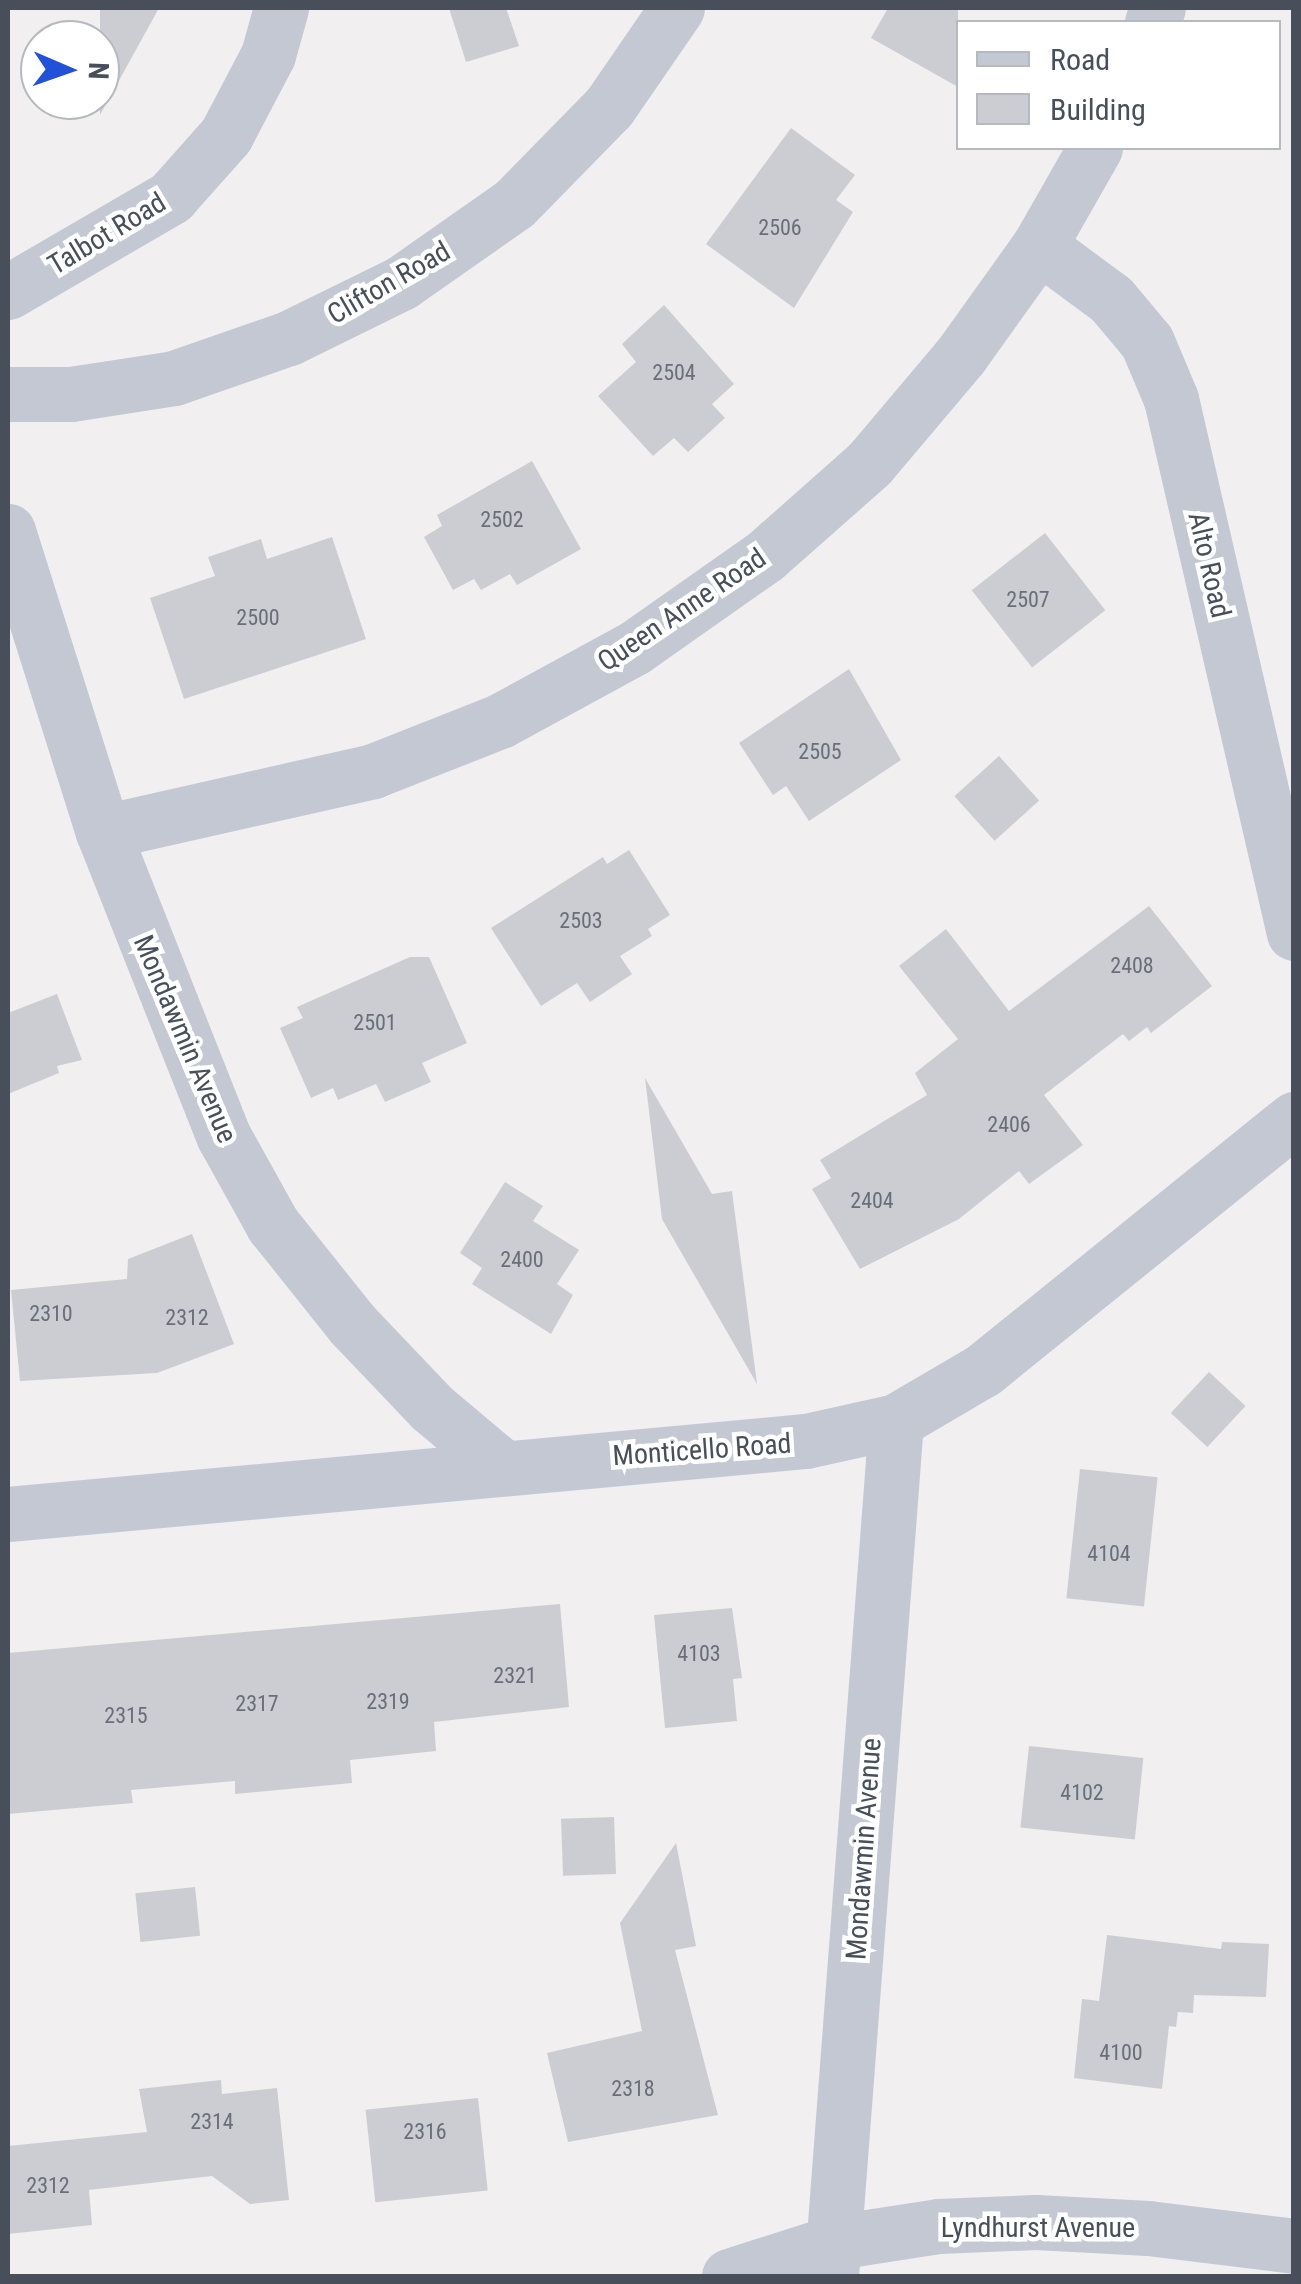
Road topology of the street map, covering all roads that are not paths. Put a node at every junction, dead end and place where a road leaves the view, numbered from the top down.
1 (281, 8) edge
2 (677, 8) edge
3 (1094, 150) edge
4 (1039, 246) junction
5 (8, 292) edge
6 (8, 394) edge
7 (8, 531) edge
8 (103, 832) junction
9 (1294, 933) edge
10 (1294, 1119) edge
11 (896, 1421) junction
12 (501, 1466) junction
13 (8, 1514) edge
14 (1294, 2246) edge
15 (833, 2259) edge
16 (729, 2276) edge

1 - 5 street, Talbot Road
2 - 6 street, Clifton Road
3 - 4 street, Queen Anne Road
4 - 8 street, Queen Anne Road
4 - 9 street, Alto Road
7 - 8 street, Mondawmin Avenue
8 - 12 street, Mondawmin Avenue
10 - 11 street, Monticello Road
11 - 12 street, Monticello Road
11 - 15 street, Mondawmin Avenue
12 - 13 street, Monticello Road
14 - 15 street, Lyndhurst Avenue
15 - 16 street, Lyndhurst Avenue

